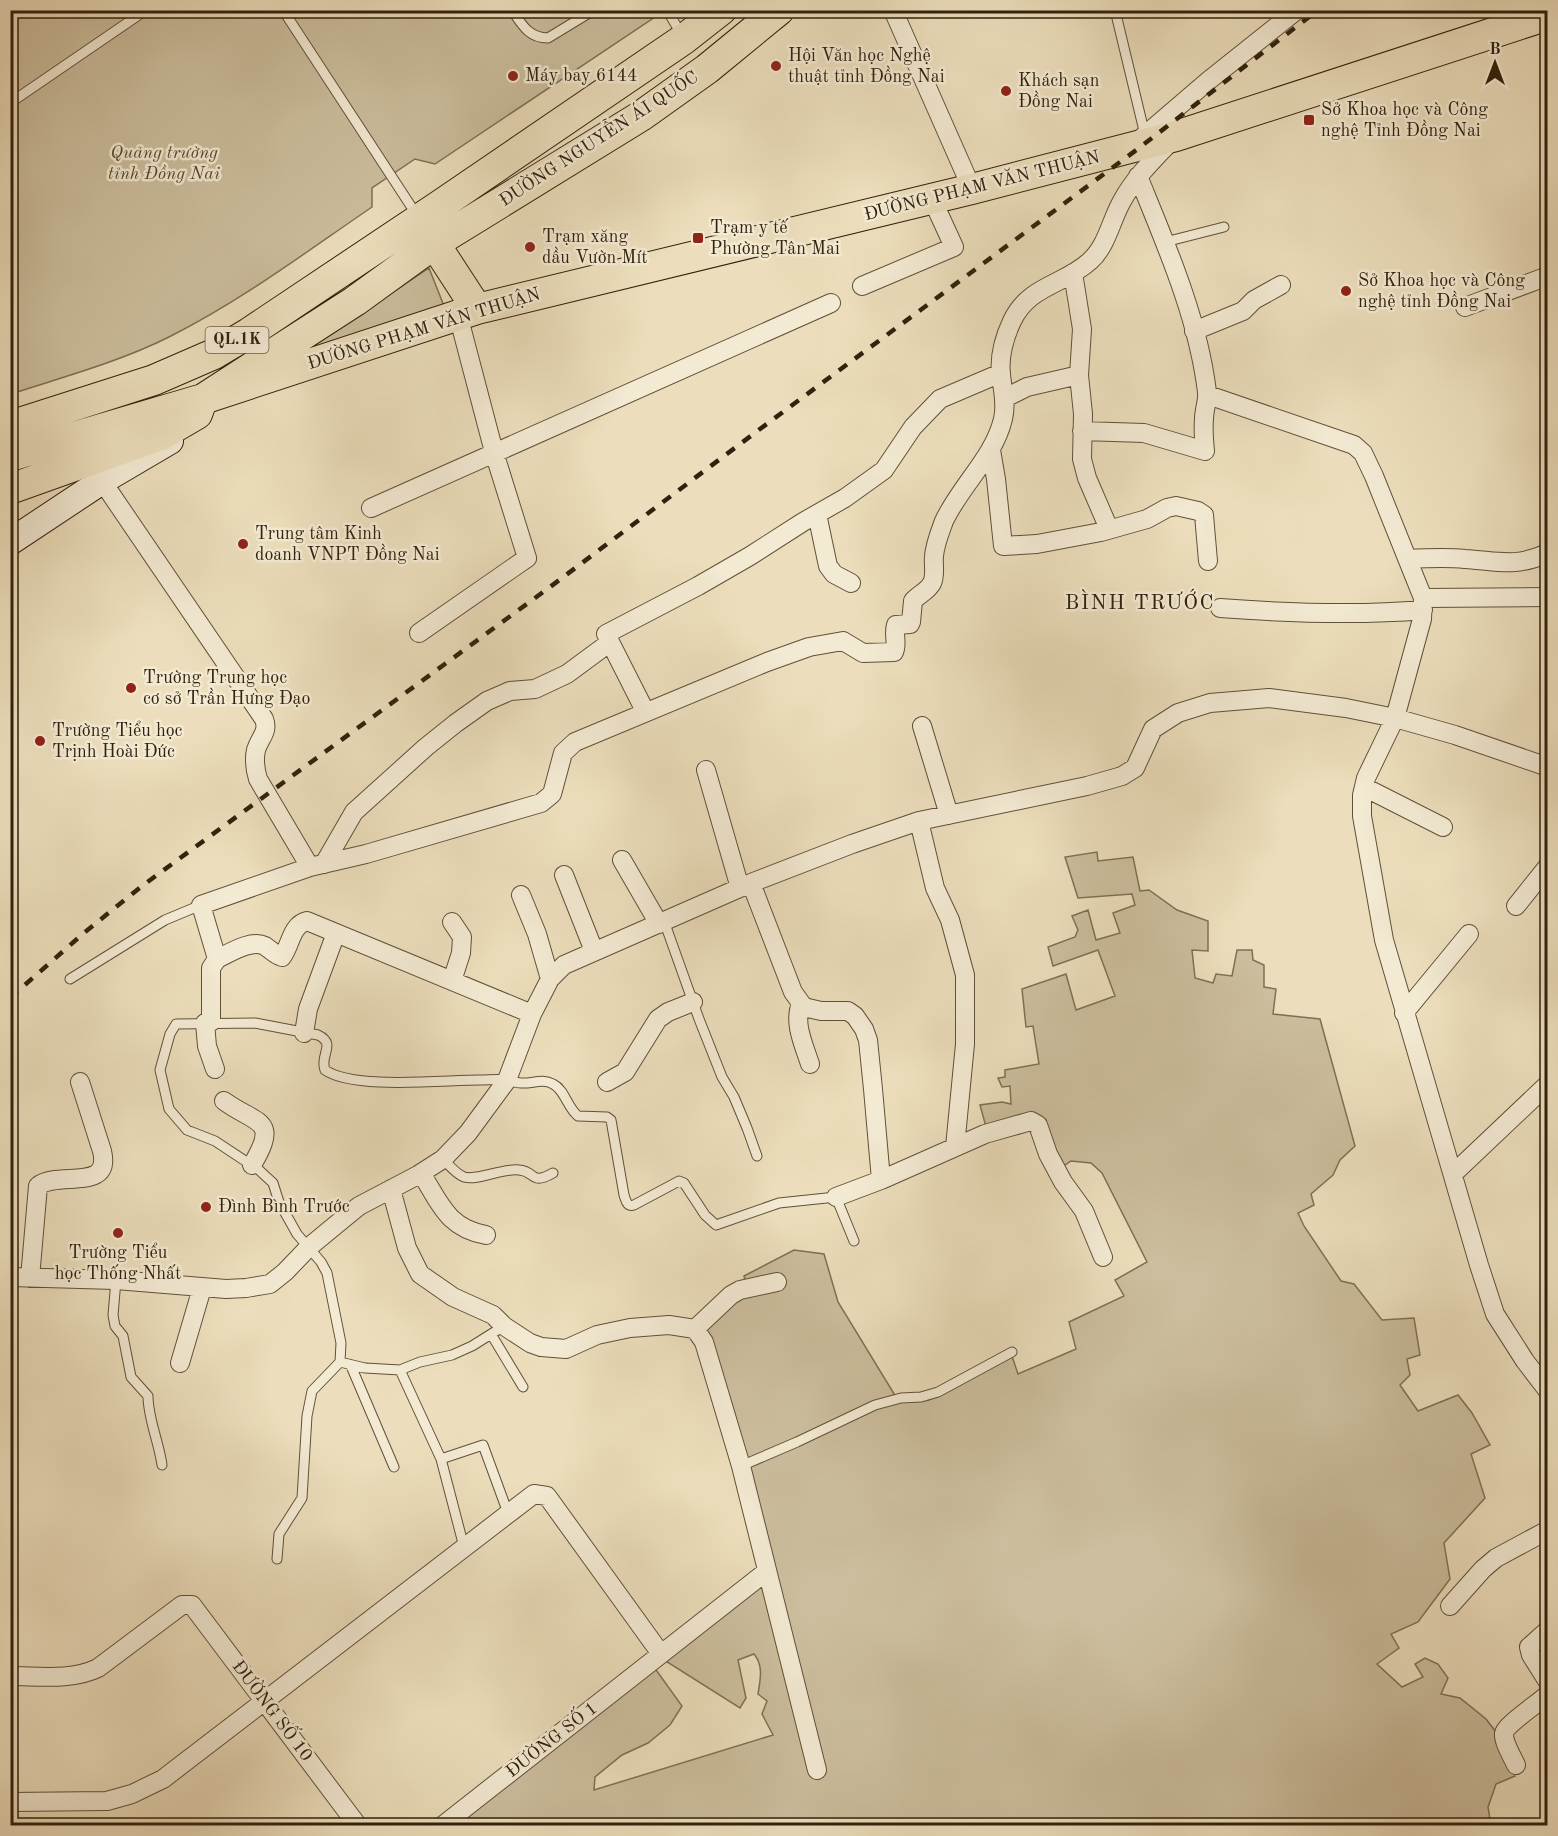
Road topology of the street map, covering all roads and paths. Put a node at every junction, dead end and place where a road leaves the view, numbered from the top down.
1 (146, 10) edge
2 (283, 10) edge
3 (512, 10) edge
4 (594, 10) edge
5 (667, 10) edge
6 (721, 10) edge
7 (779, 10) edge
8 (893, 10) edge
9 (1114, 10) edge
10 (1297, 10) edge
11 (1548, 15) edge
12 (684, 39) junction
13 (10, 104) edge
14 (1137, 153) junction
15 (972, 189) junction
16 (932, 198) junction
17 (1224, 227) dead end
18 (426, 232) junction
19 (1165, 242) junction
20 (1072, 273) junction
21 (1548, 276) edge
22 (1281, 285) dead end
23 (862, 286) dead end
24 (831, 303) dead end
25 (1465, 307) dead end
26 (467, 312) junction
27 (1194, 332) junction
28 (1000, 373) junction
29 (1079, 375) junction
30 (1208, 395) junction
31 (1005, 398) junction
32 (200, 406) junction
33 (10, 426) edge
34 (1082, 430) junction
35 (991, 450) junction
36 (494, 452) junction
37 (10, 456) edge
38 (95, 472) junction
39 (10, 489) edge
40 (371, 508) dead end
41 (817, 514) junction
42 (1109, 529) junction
43 (10, 542) edge
44 (1548, 552) edge
45 (1408, 559) junction
46 (1208, 561) dead end
47 (851, 583) dead end
48 (1548, 597) edge
49 (1423, 604) junction
50 (1220, 608) dead end
51 (419, 633) dead end
52 (609, 643) junction
53 (645, 711) junction
54 (1395, 718) junction
55 (922, 726) dead end
56 (1548, 767) edge
57 (706, 770) dead end
58 (1364, 787) junction
59 (949, 815) junction
60 (919, 821) junction
61 (1443, 827) dead end
62 (622, 860) dead end
63 (317, 865) junction
64 (1548, 866) edge
65 (564, 875) dead end
66 (745, 886) junction
67 (521, 895) dead end
68 (201, 905) junction
69 (1516, 906) dead end
70 (452, 922) dead end
71 (662, 922) junction
72 (336, 933) junction
73 (1469, 934) dead end
74 (594, 951) junction
75 (217, 958) junction
76 (70, 979) dead end
77 (550, 979) junction
78 (452, 981) junction
79 (693, 1002) junction
80 (801, 1004) junction
81 (1404, 1013) junction
82 (532, 1014) junction
83 (208, 1023) junction
84 (304, 1033) junction
85 (810, 1064) dead end
86 (215, 1069) dead end
87 (507, 1080) junction
88 (80, 1082) dead end
89 (608, 1082) dead end
90 (1548, 1084) edge
91 (224, 1101) dead end
92 (956, 1148) junction
93 (758, 1156) dead end
94 (443, 1159) junction
95 (252, 1165) junction
96 (421, 1173) junction
97 (553, 1173) dead end
98 (1453, 1174) junction
99 (881, 1180) junction
100 (391, 1189) junction
101 (836, 1197) junction
102 (486, 1234) dead end
103 (854, 1241) dead end
104 (309, 1247) junction
105 (1103, 1257) dead end
106 (10, 1277) edge
107 (30, 1278) junction
108 (116, 1280) junction
109 (777, 1282) dead end
110 (202, 1288) junction
111 (695, 1329) junction
112 (498, 1330) junction
113 (1012, 1352) dead end
114 (340, 1362) junction
115 (180, 1363) dead end
116 (351, 1366) junction
117 (400, 1370) junction
118 (523, 1387) dead end
119 (1548, 1391) edge
120 (441, 1459) junction
121 (162, 1465) dead end
122 (741, 1466) junction
123 (394, 1467) dead end
124 (508, 1513) junction
125 (1548, 1530) edge
126 (464, 1546) junction
127 (277, 1559) dead end
128 (767, 1571) junction
129 (1450, 1606) dead end
130 (1548, 1630) edge
131 (662, 1654) junction
132 (10, 1676) edge
133 (1548, 1682) edge
134 (1548, 1694) edge
135 (264, 1701) junction
136 (1516, 1765) dead end
137 (817, 1770) dead end
138 (10, 1802) edge
139 (358, 1826) edge
140 (442, 1826) edge

1 - 13 lane
2 - 18 lane
3 - 4 lane
5 - 12 lane
6 - 12 main road, ĐƯỜNG NGUYỄN ÁI QUỐC / QL.1K
7 - 18 main road, ĐƯỜNG NGUYỄN ÁI QUỐC / QL.1K
8 - 15 street
9 - 14 lane
10 - 14 street
11 - 14 main road, ĐƯỜNG PHẠM VĂN THUẬN
12 - 18 main road, ĐƯỜNG NGUYỄN ÁI QUỐC / QL.1K
14 - 15 main road, ĐƯỜNG PHẠM VĂN THUẬN
14 - 19 street
14 - 20 street
15 - 16 main road, ĐƯỜNG PHẠM VĂN THUẬN
16 - 23 street
16 - 26 main road, ĐƯỜNG PHẠM VĂN THUẬN
17 - 19 lane
18 - 26 main road
18 - 32 main road, ĐƯỜNG NGUYỄN ÁI QUỐC / QL.1K
18 - 33 main road, ĐƯỜNG NGUYỄN ÁI QUỐC / QL.1K
19 - 27 street
20 - 28 street
20 - 29 street
21 - 25 street
22 - 27 street
24 - 36 street
26 - 32 main road, ĐƯỜNG PHẠM VĂN THUẬN
26 - 36 street
27 - 30 street
28 - 31 street
28 - 41 street
29 - 31 street
29 - 34 street
30 - 34 street
30 - 45 street
31 - 35 street
32 - 37 main road, ĐƯỜNG NGUYỄN ÁI QUỐC / QL.1K
32 - 38 main road, ĐƯỜNG NGUYỄN ÁI QUỐC / QL.1K
34 - 42 street
35 - 42 street
35 - 53 street
36 - 40 street
36 - 51 street
38 - 39 main road, ĐƯỜNG NGUYỄN ÁI QUỐC / QL.1K
38 - 43 main road
38 - 63 street
41 - 47 street
41 - 52 street
42 - 46 street
44 - 45 street
45 - 49 street
48 - 49 street
49 - 50 street
49 - 54 street
52 - 53 street
52 - 63 street
53 - 63 street
54 - 56 street
54 - 58 street
54 - 59 street
55 - 59 street
57 - 66 street
58 - 61 street
58 - 81 street
59 - 60 street
60 - 66 street
60 - 92 street
62 - 71 street
63 - 68 street
64 - 69 street
65 - 74 street
66 - 71 street
66 - 80 street
67 - 77 street
68 - 75 street
68 - 76 lane
70 - 78 street
71 - 74 street
71 - 79 lane
72 - 75 street
72 - 78 street
72 - 84 street
73 - 81 street
74 - 77 street
75 - 83 street
77 - 82 street
78 - 82 street
79 - 89 street
79 - 93 lane
80 - 85 street
80 - 99 street
81 - 98 street
82 - 87 street
83 - 84 lane
83 - 86 street
83 - 95 lane
84 - 87 lane
87 - 94 street
87 - 101 lane
88 - 107 street
90 - 98 street
91 - 95 street
92 - 99 street
92 - 105 street
94 - 96 street
94 - 97 lane
95 - 104 lane
96 - 100 street
96 - 102 street
98 - 119 street
99 - 101 street
100 - 104 street
100 - 112 street
101 - 103 lane
104 - 110 street
104 - 114 lane
106 - 107 street
107 - 108 street
108 - 110 street
108 - 121 lane
109 - 111 street
110 - 115 street
111 - 112 street
111 - 122 street
112 - 117 lane
112 - 118 lane
113 - 122 lane
114 - 116 lane
114 - 127 lane
116 - 117 lane
116 - 123 lane
117 - 120 lane
120 - 124 lane
120 - 126 lane
122 - 128 street
124 - 126 street
124 - 131 street
125 - 129 street
126 - 135 street
128 - 131 street, ĐƯỜNG SỐ 1
128 - 137 street
130 - 133 street
131 - 140 street, ĐƯỜNG SỐ 1
132 - 135 street, ĐƯỜNG SỐ 10
134 - 136 street
135 - 138 street
135 - 139 street, ĐƯỜNG SỐ 10

